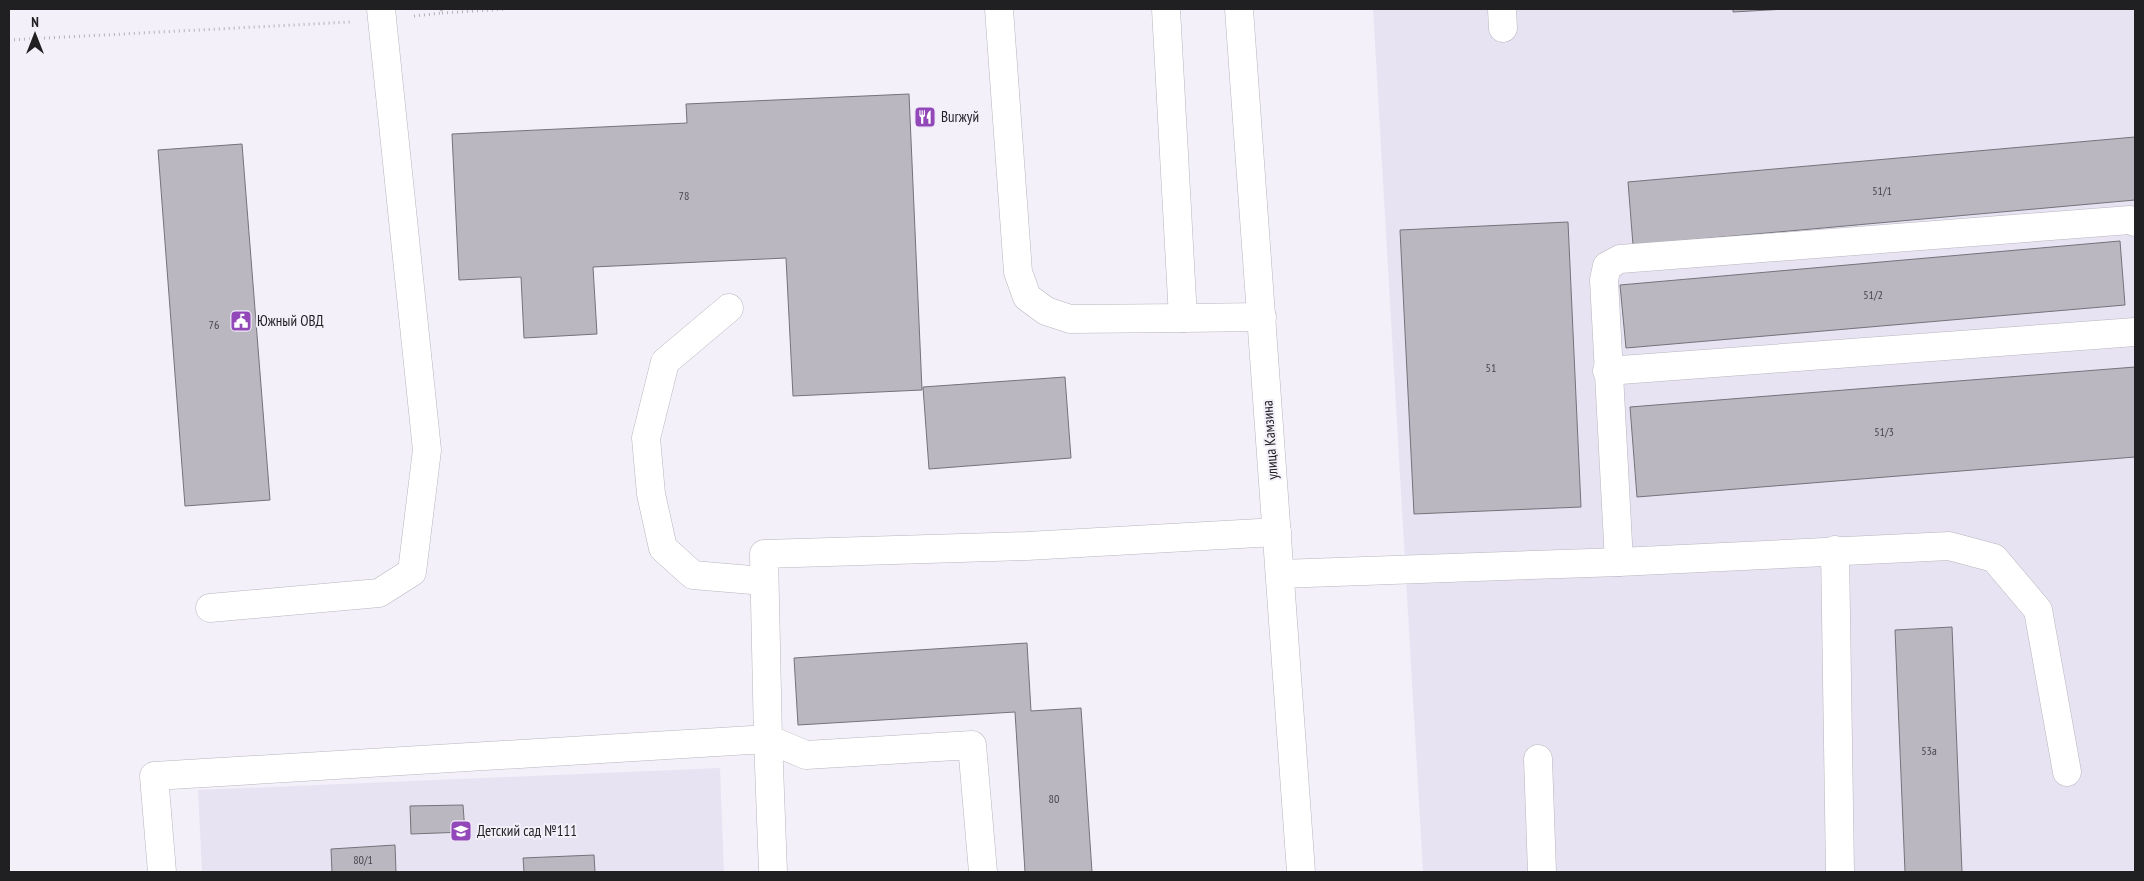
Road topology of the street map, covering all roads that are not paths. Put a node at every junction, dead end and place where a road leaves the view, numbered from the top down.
1 (999, 9) edge
2 (1166, 9) edge
3 (1239, 9) edge
4 (382, 14) edge
5 (2135, 222) edge
6 (729, 308) dead end
7 (1262, 317) junction
8 (1183, 318) junction
9 (2135, 332) edge
10 (1607, 371) junction
11 (1277, 532) junction
12 (1835, 550) junction
13 (1619, 562) junction
14 (1280, 574) junction
15 (764, 581) junction
16 (210, 608) dead end
17 (768, 739) junction
18 (1538, 759) dead end
19 (2067, 772) dead end
20 (162, 872) edge
21 (774, 872) edge
22 (984, 872) edge
23 (1301, 872) edge
24 (1542, 872) edge
25 (1840, 872) edge

1 - 8 main road
2 - 8 main road
3 - 7 main road, улица Камзина
4 - 16 main road
5 - 10 main road
6 - 15 main road
7 - 8 main road
7 - 11 main road, улица Камзина
9 - 10 main road
10 - 13 main road
11 - 14 main road, улица Камзина
11 - 15 main road
12 - 13 main road
12 - 19 main road
12 - 25 main road
13 - 14 main road
14 - 23 main road, улица Камзина
15 - 17 main road
17 - 20 main road
17 - 21 main road
17 - 22 main road
18 - 24 main road

